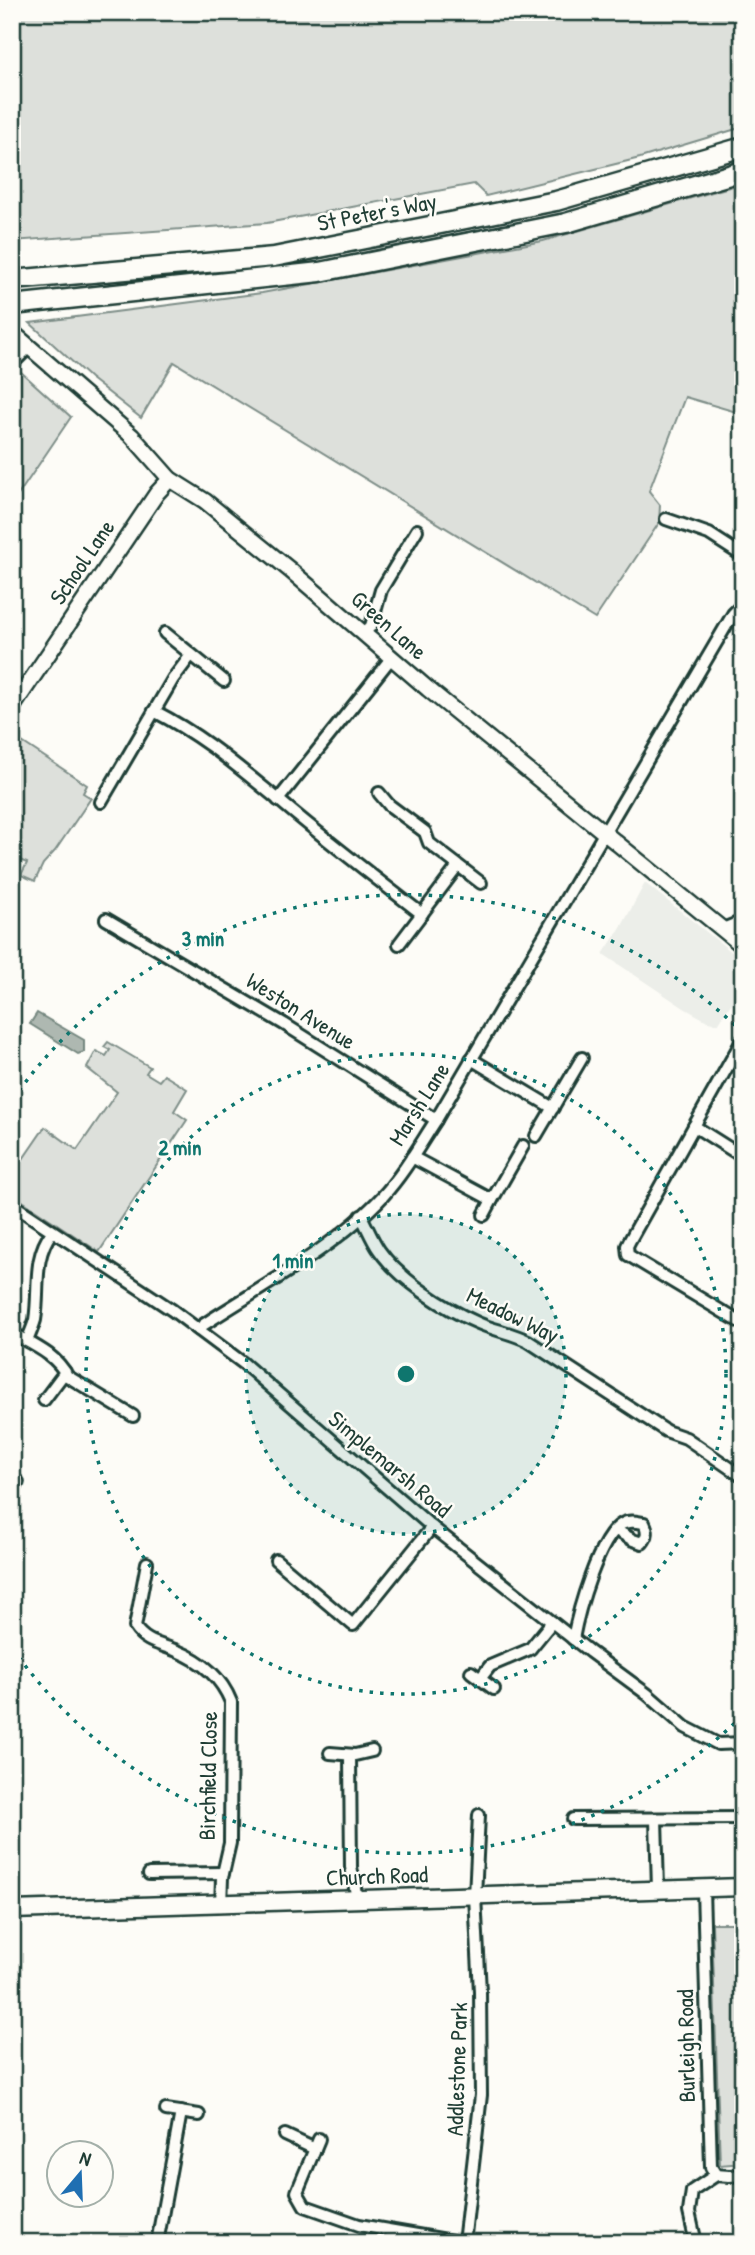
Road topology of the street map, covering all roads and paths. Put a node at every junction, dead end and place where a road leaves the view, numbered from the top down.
1 (743, 147) edge
2 (743, 171) edge
3 (15, 280) edge
4 (12, 305) edge
5 (12, 332) edge
6 (29, 347) junction
7 (12, 364) edge
8 (170, 479) junction
9 (666, 519) dead end
10 (417, 530) dead end
11 (743, 555) edge
12 (743, 604) edge
13 (165, 633) dead end
14 (364, 633) junction
15 (191, 655) junction
16 (392, 657) junction
17 (224, 681) dead end
18 (12, 708) edge
19 (155, 711) junction
20 (379, 793) dead end
21 (278, 800) junction
22 (100, 802) dead end
23 (603, 834) junction
24 (458, 866) junction
25 (481, 883) dead end
26 (422, 914) junction
27 (106, 919) dead end
28 (743, 921) edge
29 (723, 929) junction
30 (399, 944) dead end
31 (743, 946) edge
32 (743, 1040) edge
33 (582, 1058) dead end
34 (471, 1059) junction
35 (553, 1108) junction
36 (436, 1120) junction
37 (694, 1126) junction
38 (536, 1136) dead end
39 (523, 1146) dead end
40 (412, 1157) junction
41 (743, 1157) edge
42 (492, 1200) junction
43 (12, 1204) edge
44 (484, 1215) dead end
45 (361, 1216) junction
46 (52, 1232) junction
47 (743, 1324) edge
48 (199, 1330) junction
49 (12, 1333) edge
50 (27, 1341) junction
51 (65, 1372) junction
52 (44, 1400) dead end
53 (133, 1416) dead end
54 (743, 1477) edge
55 (432, 1527) junction
56 (616, 1530) dead end
57 (276, 1560) dead end
58 (147, 1563) dead end
59 (552, 1622) junction
60 (573, 1639) junction
61 (494, 1689) dead end
62 (743, 1743) edge
63 (372, 1751) dead end
64 (330, 1754) dead end
65 (349, 1755) junction
66 (480, 1815) dead end
67 (743, 1818) edge
68 (573, 1819) dead end
69 (656, 1819) junction
70 (223, 1873) junction
71 (149, 1874) dead end
72 (743, 1887) edge
73 (658, 1889) junction
74 (703, 1889) junction
75 (475, 1896) junction
76 (357, 1899) junction
77 (221, 1905) junction
78 (12, 1910) edge
79 (166, 2110) dead end
80 (181, 2112) junction
81 (199, 2115) dead end
82 (285, 2135) dead end
83 (716, 2175) junction
84 (743, 2175) edge
85 (157, 2243) edge
86 (464, 2243) edge
87 (696, 2243) edge

1 - 3 main road, St Peter's Way
2 - 4 main road, St Peter's Way
5 - 6 street, Green Lane
6 - 7 street
6 - 8 street, Green Lane
8 - 14 street, Green Lane
8 - 18 street, School Lane
9 - 11 street
10 - 14 street
12 - 23 street, Marsh Lane
13 - 15 street
14 - 16 street, Green Lane
15 - 17 street
15 - 19 street
16 - 21 street
16 - 23 street, Green Lane
19 - 21 street
19 - 22 street
20 - 24 street
21 - 26 street
23 - 29 street, Green Lane
23 - 34 street, Marsh Lane
24 - 25 street
24 - 26 street
26 - 30 street
27 - 36 street, Weston Avenue
28 - 29 street
29 - 31 street, Green Lane
32 - 37 street
33 - 35 street
34 - 35 street
34 - 36 street, Marsh Lane
35 - 38 street
36 - 40 street, Marsh Lane
37 - 41 street
37 - 47 street
39 - 42 street
40 - 42 street
40 - 45 street, Marsh Lane
42 - 44 street
43 - 46 street, Simplemarsh Road
45 - 48 street, Marsh Lane
45 - 54 street, Meadow Way
46 - 48 street, Simplemarsh Road
46 - 50 street
48 - 55 street, Simplemarsh Road
49 - 50 street
50 - 51 street
51 - 52 street
51 - 53 street
55 - 57 street
55 - 59 street, Simplemarsh Road
56 - 60 street
58 - 70 street, Birchfield Close
59 - 60 street, Simplemarsh Road
59 - 61 street
60 - 62 street, Simplemarsh Road
63 - 65 street
64 - 65 street
65 - 76 street
66 - 75 street, Addlestone Park
67 - 69 street
68 - 69 street
69 - 73 street
70 - 71 street, Birchfield Close
70 - 77 street, Birchfield Close
72 - 74 main road, Church Road
73 - 74 main road, Church Road
73 - 75 main road, Church Road
74 - 83 street, Burleigh Road
75 - 76 main road, Church Road
75 - 86 street, Addlestone Park
76 - 77 main road, Church Road
77 - 78 main road, Church Road
79 - 80 street
80 - 81 street
80 - 85 street
82 - 86 street
83 - 84 street
83 - 87 street

